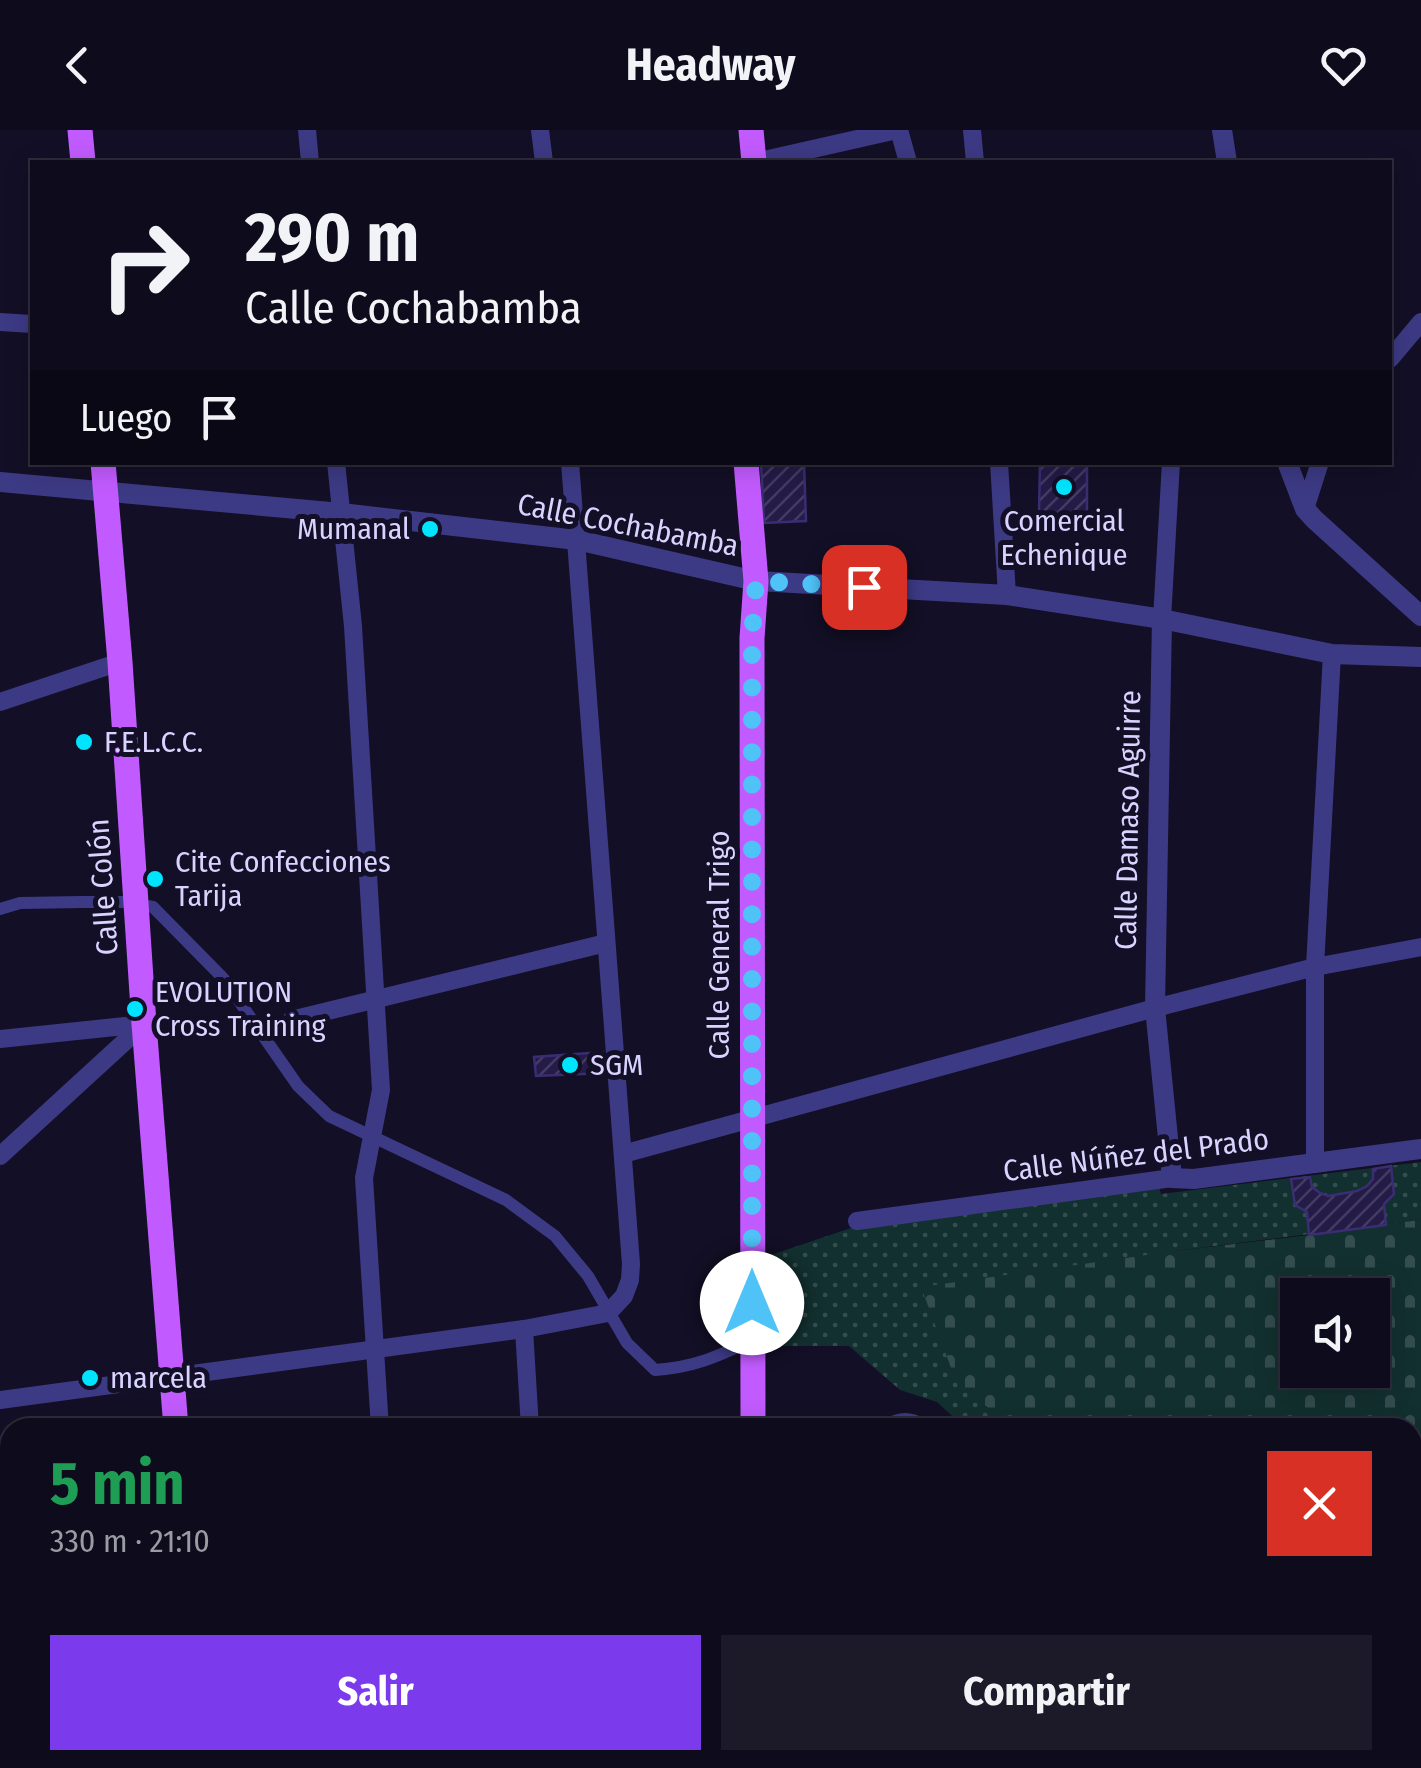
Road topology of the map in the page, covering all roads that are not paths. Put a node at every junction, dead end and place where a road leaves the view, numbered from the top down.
1 (80, 130) edge
2 (307, 130) edge
3 (540, 130) edge
4 (751, 130) edge
5 (898, 130) edge
6 (972, 130) edge
7 (1222, 130) edge
8 (83, 160) edge
9 (310, 160) edge
10 (544, 160) edge
11 (754, 160) edge
12 (763, 160) edge
13 (907, 160) edge
14 (975, 160) edge
15 (1227, 160) edge
16 (0, 322) edge
17 (1421, 322) edge
18 (30, 324) edge
19 (1392, 356) edge
20 (103, 465) edge
21 (336, 465) edge
22 (570, 465) edge
23 (746, 465) edge
24 (999, 465) edge
25 (1171, 465) edge
26 (1289, 465) edge
27 (1319, 465) edge
28 (0, 482) edge
29 (104, 492) junction
30 (1305, 509) junction
31 (341, 512) junction
32 (576, 540) junction
33 (756, 581) junction
34 (1007, 596) junction
35 (1421, 616) edge
36 (1162, 618) junction
37 (1332, 654) junction
38 (1421, 656) edge
39 (120, 662) junction
40 (0, 702) edge
41 (138, 904) junction
42 (0, 908) edge
43 (606, 943) junction
44 (1421, 947) edge
45 (1315, 967) junction
46 (376, 998) junction
47 (1155, 1008) junction
48 (291, 1020) dead end
49 (144, 1024) junction
50 (0, 1040) edge
51 (752, 1119) junction
52 (1421, 1149) edge
53 (622, 1154) junction
54 (0, 1156) edge
55 (1315, 1164) junction
56 (1172, 1178) junction
57 (857, 1221) dead end
58 (608, 1312) junction
59 (524, 1330) junction
60 (753, 1340) junction
61 (374, 1350) junction
62 (171, 1376) junction
63 (0, 1384) edge
64 (0, 1400) edge
65 (175, 1418) edge
66 (379, 1418) edge
67 (529, 1418) edge
68 (753, 1418) edge

1 - 8 main road
2 - 9 street
3 - 10 street
4 - 11 main road
5 - 12 street
5 - 13 street
6 - 14 street
7 - 15 street
16 - 18 street
17 - 19 street
20 - 29 main road, Calle Colón
21 - 31 street
22 - 32 street
23 - 33 main road, Calle General Trigo
24 - 34 street
25 - 36 street, Calle Damaso Aguirre
26 - 30 street
27 - 30 street
28 - 29 street, Calle Cochabamba
29 - 31 street, Calle Cochabamba
29 - 39 main road, Calle Colón
30 - 35 street
31 - 32 street, Calle Cochabamba
31 - 46 street
32 - 33 street, Calle Cochabamba
32 - 43 street
33 - 34 street, Calle Cochabamba
33 - 51 main road, Calle General Trigo
34 - 36 street, Calle Cochabamba
36 - 37 street, Calle Cochabamba
36 - 47 street, Calle Damaso Aguirre
37 - 38 street, Calle Cochabamba
37 - 45 street
39 - 40 street
39 - 41 main road, Calle Colón
41 - 42 street
41 - 49 main road, Calle Colón
41 - 58 street
43 - 46 street
43 - 53 street
44 - 45 street
45 - 47 street
45 - 55 street
46 - 48 street
46 - 61 street
47 - 51 street
47 - 56 street, Calle Damaso Aguirre
49 - 50 street
49 - 54 street
49 - 62 main road, Calle Colón
51 - 53 street
51 - 60 main road, Calle General Trigo
52 - 55 street, Calle Núñez del Prado
53 - 58 street
55 - 56 street, Calle Núñez del Prado
56 - 57 street, Calle Núñez del Prado
58 - 59 street
58 - 60 street
59 - 61 street
59 - 67 street
60 - 68 main road, Calle General Trigo
61 - 62 street
61 - 66 street
62 - 64 street
62 - 65 main road, Calle Colón
63 - 64 street

